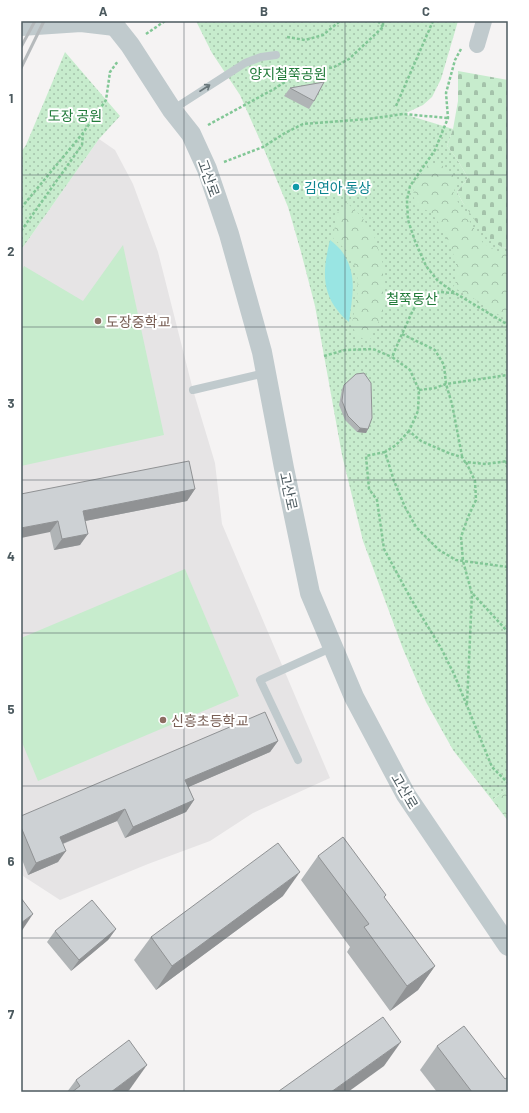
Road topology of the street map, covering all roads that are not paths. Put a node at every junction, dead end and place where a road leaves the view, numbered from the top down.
1 (484, 21) edge
2 (113, 23) edge
3 (21, 26) edge
4 (477, 45) road end
5 (276, 55) dead end
6 (172, 110) junction
7 (266, 372) junction
8 (193, 390) dead end
9 (333, 647) junction
10 (298, 760) dead end
11 (508, 946) edge

1 - 4 street
2 - 3 street
2 - 6 street, 고산로
6 -> 5 lane
6 - 7 street, 고산로
7 - 8 lane
7 - 9 street, 고산로
9 - 10 lane
9 - 11 street, 고산로

